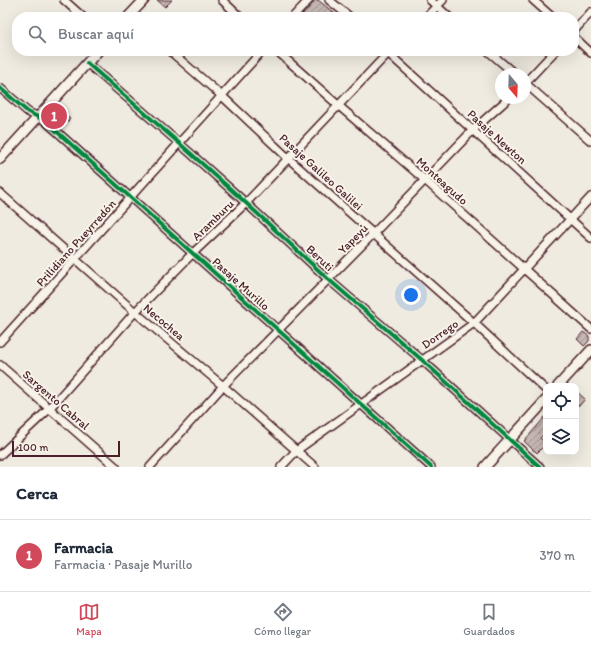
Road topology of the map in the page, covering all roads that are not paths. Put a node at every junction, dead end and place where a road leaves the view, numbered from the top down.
1 (64, 0) edge
2 (144, 0) edge
3 (222, 0) edge
4 (309, 0) edge
5 (329, 0) edge
6 (430, 0) edge
7 (443, 0) edge
8 (533, 0) edge
9 (437, 6) junction
10 (77, 12) edge
11 (134, 12) edge
12 (235, 12) edge
13 (298, 12) edge
14 (344, 12) edge
15 (431, 12) edge
16 (444, 12) edge
17 (546, 12) edge
18 (591, 12) edge
19 (579, 25) edge
20 (579, 42) edge
21 (591, 53) edge
22 (93, 56) edge
23 (176, 56) edge
24 (258, 56) edge
25 (283, 56) edge
26 (385, 56) edge
27 (393, 56) edge
28 (494, 56) edge
29 (550, 56) edge
30 (87, 62) junction
31 (508, 68) edge
32 (531, 77) edge
33 (0, 88) edge
34 (531, 88) edge
35 (222, 96) junction
36 (502, 104) edge
37 (338, 106) junction
38 (38, 117) junction
39 (473, 130) junction
40 (591, 141) edge
41 (179, 143) junction
42 (288, 158) junction
43 (0, 159) edge
44 (425, 180) junction
45 (0, 193) edge
46 (131, 197) junction
47 (591, 197) edge
48 (246, 203) junction
49 (570, 219) junction
50 (373, 234) junction
51 (591, 238) edge
52 (193, 254) junction
53 (75, 259) junction
54 (524, 269) junction
55 (328, 279) junction
56 (135, 312) junction
57 (474, 323) junction
58 (591, 329) edge
59 (278, 330) junction
60 (0, 342) edge
61 (591, 350) edge
62 (422, 360) junction
63 (0, 365) edge
64 (561, 383) edge
65 (223, 386) junction
66 (543, 387) edge
67 (543, 403) edge
68 (360, 405) junction
69 (49, 409) junction
70 (510, 440) junction
71 (296, 451) junction
72 (0, 455) edge
73 (116, 467) edge
74 (150, 467) edge
75 (281, 467) edge
76 (315, 467) edge
77 (431, 467) edge
78 (485, 467) edge
79 (540, 467) edge

1 - 10 street
2 - 11 street
3 - 12 street
4 - 13 street
5 - 14 street
6 - 9 street
7 - 9 street
8 - 17 street
9 - 15 street
9 - 16 street
18 - 19 street
20 - 21 street
22 - 30 street
23 - 35 street, Pasaje Galileo Galilei
24 - 35 street, Prilidiano Pueyrredón
25 - 37 street, Monteagudo
26 - 37 street, Aramburu
27 - 39 street, Pasaje Newton
28 - 31 street
29 - 32 street
30 - 38 street
30 - 41 street, Beruti
33 - 38 street, Pasaje Murillo
34 - 40 street
35 - 41 street, Prilidiano Pueyrredón
35 - 42 street, Pasaje Galileo Galilei
36 - 39 street, Yapeyú
37 - 42 street, Aramburu
37 - 44 street, Monteagudo
38 - 43 street
38 - 46 street, Pasaje Murillo
39 - 44 street, Yapeyú
39 - 49 street, Pasaje Newton
41 - 46 street, Prilidiano Pueyrredón
41 - 48 street, Beruti
42 - 48 street, Aramburu
42 - 50 street, Pasaje Galileo Galilei
44 - 50 street, Yapeyú
44 - 54 street, Monteagudo
45 - 53 street, Necochea
46 - 52 street, Pasaje Murillo
46 - 53 street, Prilidiano Pueyrredón
47 - 49 street, Dorrego
48 - 52 street, Aramburu
48 - 55 street, Beruti
49 - 51 street, Pasaje Newton
49 - 54 street, Dorrego
50 - 55 street, Yapeyú
50 - 57 street, Pasaje Galileo Galilei
52 - 56 street, Aramburu
52 - 59 street, Pasaje Murillo
53 - 56 street, Necochea
53 - 60 street, Prilidiano Pueyrredón
54 - 57 street, Dorrego
54 - 58 street, Monteagudo
55 - 59 street, Yapeyú
55 - 62 street, Beruti
56 - 65 street, Necochea
56 - 69 street, Aramburu
57 - 62 street, Dorrego
57 - 66 street, Pasaje Galileo Galilei
59 - 65 street, Yapeyú
59 - 68 street, Pasaje Murillo
61 - 64 street
62 - 68 street, Dorrego
62 - 70 street, Beruti
63 - 69 street, Sargento Cabral
65 - 71 street, Necochea
65 - 74 street, Yapeyú
67 - 70 street
68 - 71 street, Dorrego
68 - 77 street, Pasaje Murillo
69 - 72 street, Aramburu
69 - 73 street, Sargento Cabral
70 - 78 street
70 - 79 street, Beruti
71 - 75 street, Dorrego
71 - 76 street, Necochea

